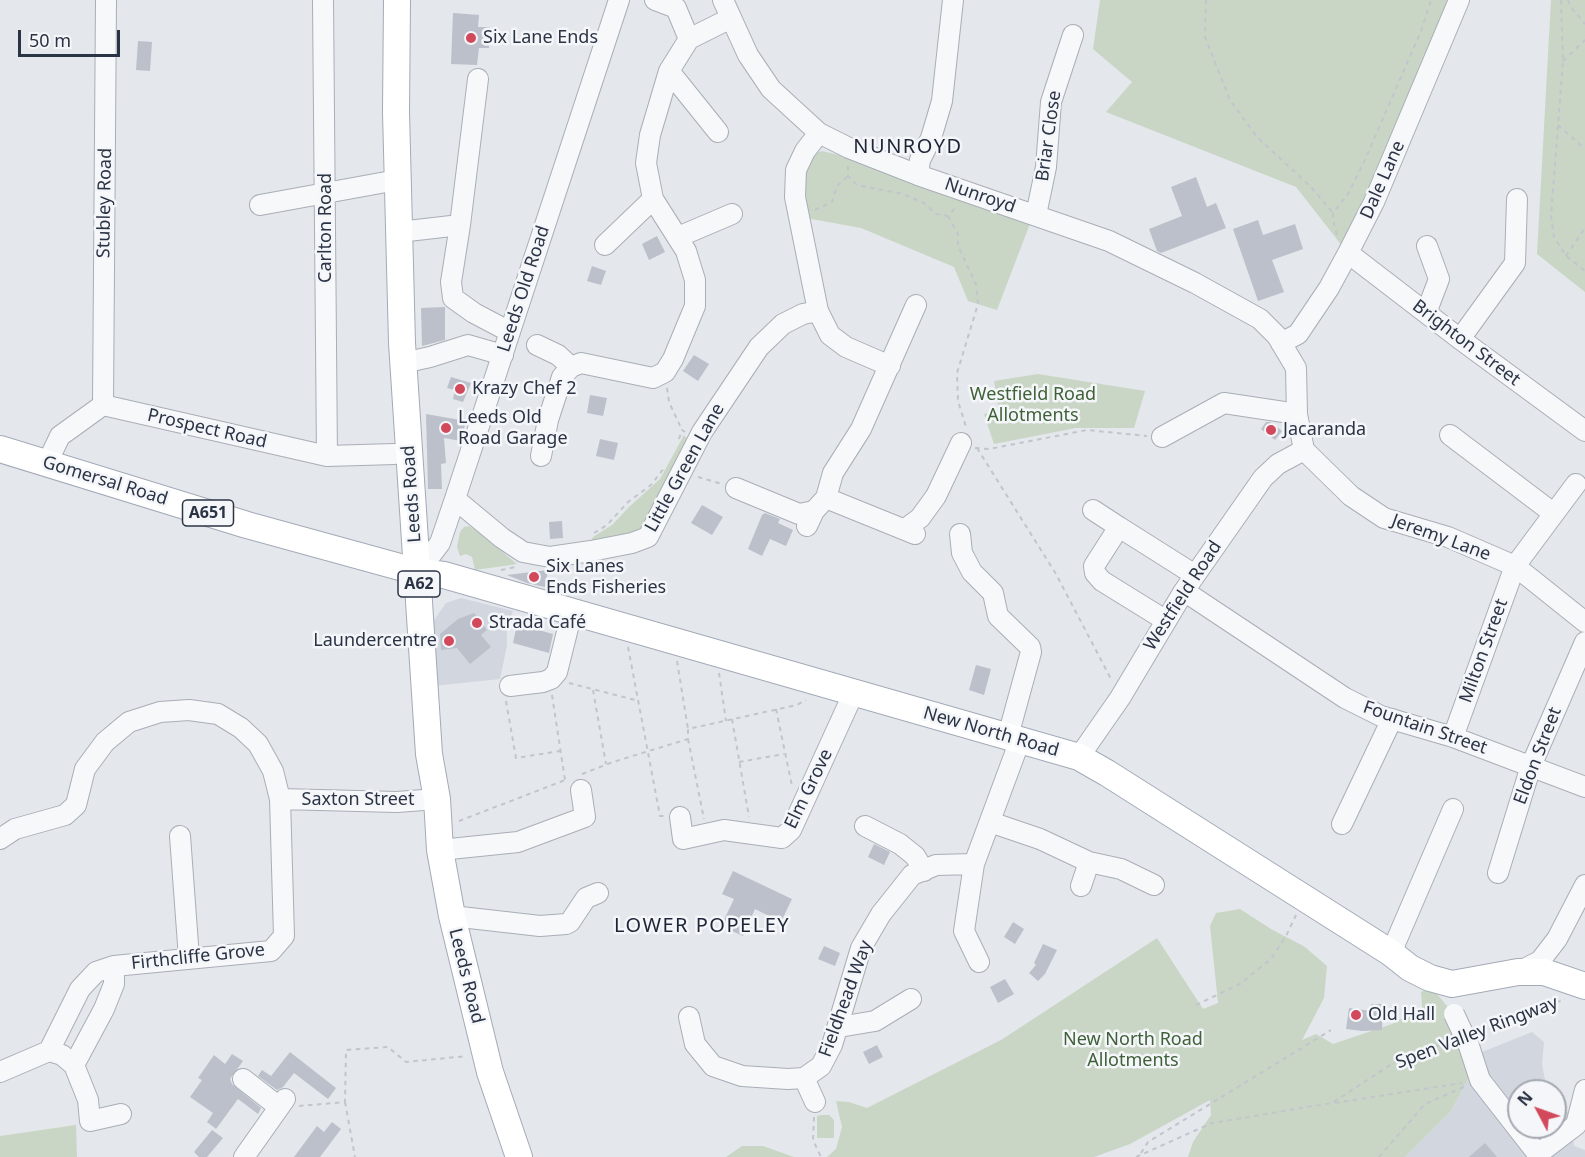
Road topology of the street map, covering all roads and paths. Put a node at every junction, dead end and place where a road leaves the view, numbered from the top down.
1 (106, 0) edge
2 (326, 0) edge
3 (397, 0) edge
4 (619, 0) edge
5 (655, 0) edge
6 (723, 0) edge
7 (953, 0) edge
8 (1206, 0) edge
9 (1431, 0) edge
10 (1459, 0) edge
11 (1561, 0) edge
12 (1568, 0) edge
13 (731, 18) junction
14 (1585, 24) edge
15 (1073, 35) dead end
16 (689, 39) junction
17 (1585, 39) edge
18 (1563, 61) junction
19 (669, 71) junction
20 (478, 79) dead end
21 (1557, 125) junction
22 (718, 132) dead end
23 (819, 133) junction
24 (849, 148) junction
25 (1585, 149) edge
26 (918, 175) junction
27 (848, 176) junction
28 (398, 180) junction
29 (964, 190) junction
30 (326, 193) junction
31 (1517, 198) dead end
32 (653, 199) junction
33 (260, 205) dead end
34 (1333, 213) junction
35 (732, 214) dead end
36 (798, 214) junction
37 (1036, 215) junction
38 (948, 216) junction
39 (460, 225) junction
40 (1585, 228) edge
41 (399, 232) junction
42 (678, 237) junction
43 (604, 245) dead end
44 (1427, 246) dead end
45 (1350, 250) junction
46 (1566, 256) junction
47 (1585, 271) edge
48 (916, 305) dead end
49 (818, 311) junction
50 (1426, 313) junction
51 (510, 332) junction
52 (1460, 339) junction
53 (1281, 343) junction
54 (537, 345) dead end
55 (502, 355) junction
56 (403, 363) junction
57 (890, 366) junction
58 (571, 367) junction
59 (665, 372) junction
60 (103, 405) junction
61 (1297, 414) junction
62 (1585, 431) edge
63 (1450, 435) dead end
64 (686, 437) junction
65 (1162, 437) joint
66 (969, 442) junction
67 (0, 449) edge
68 (1304, 450) junction
69 (395, 454) dead end
70 (327, 456) junction
71 (541, 456) dead end
72 (47, 463) junction
73 (674, 467) junction
74 (1576, 483) dead end
75 (736, 488) joint
76 (455, 499) junction
77 (1093, 510) dead end
78 (816, 512) junction
79 (1554, 513) junction
80 (1119, 527) junction
81 (960, 534) dead end
82 (583, 552) junction
83 (539, 555) junction
84 (1515, 566) junction
85 (418, 572) junction
86 (471, 583) junction
87 (1190, 583) junction
88 (572, 612) junction
89 (1165, 620) junction
90 (1585, 622) edge
91 (624, 627) junction
92 (673, 640) junction
93 (1585, 642) edge
94 (717, 653) junction
95 (551, 679) junction
96 (510, 687) joint
97 (593, 689) junction
98 (843, 689) junction
99 (1120, 698) junction
100 (639, 701) junction
101 (776, 709) junction
102 (732, 719) junction
103 (1392, 719) junction
104 (726, 721) junction
105 (688, 729) junction
106 (1453, 737) junction
107 (1014, 738) junction
108 (688, 739) junction
109 (560, 751) junction
110 (649, 751) junction
111 (785, 754) junction
112 (1078, 757) junction
113 (739, 762) junction
114 (606, 764) junction
115 (1531, 766) junction
116 (573, 785) junction
117 (1585, 788) edge
118 (280, 799) junction
119 (436, 799) junction
120 (1453, 809) dead end
121 (798, 815) junction
122 (660, 816) dead end
123 (680, 818) dead end
124 (990, 822) junction
125 (1342, 824) dead end
126 (865, 826) dead end
127 (707, 833) junction
128 (752, 835) junction
129 (180, 836) dead end
130 (0, 839) edge
131 (440, 840) junction
132 (1089, 862) junction
133 (974, 864) junction
134 (924, 870) junction
135 (1498, 873) dead end
136 (1154, 885) dead end
137 (1585, 885) edge
138 (1081, 886) dead end
139 (598, 893) dead end
140 (1303, 899) junction
141 (452, 916) junction
142 (1391, 953) junction
143 (189, 958) junction
144 (979, 962) dead end
145 (114, 966) junction
146 (1518, 972) junction
147 (1452, 984) junction
148 (1580, 991) edge
149 (911, 999) dead end
150 (1196, 1005) dead end
151 (690, 1017) dead end
152 (838, 1028) junction
153 (1331, 1030) dead end
154 (1467, 1040) junction
155 (49, 1051) junction
156 (485, 1054) junction
157 (74, 1065) junction
158 (0, 1072) edge
159 (804, 1078) junction
160 (243, 1079) dead end
161 (1480, 1080) junction
162 (1585, 1090) edge
163 (345, 1102) junction
164 (815, 1102) joint
165 (1332, 1103) junction
166 (280, 1104) junction
167 (121, 1114) dead end
168 (1140, 1155) junction
169 (1539, 1156) edge
170 (244, 1157) edge
171 (355, 1157) edge
172 (519, 1157) edge
173 (821, 1157) edge
174 (1136, 1157) edge
175 (1379, 1157) edge

1 - 60 street, Stubley Road
2 - 30 street, Carlton Road
3 - 28 main road, Leeds Road / A62
4 - 51 street, Leeds Old Road
5 - 16 street
6 - 13 street, Nunroyd
7 - 26 street
8 - 34 path
9 - 34 path
10 - 45 street, Dale Lane
11 - 18 path
12 - 14 path
13 - 16 street
13 - 23 street, Nunroyd
15 - 37 street, Briar Close
16 - 19 street
17 - 18 path
18 - 21 path
19 - 22 street
19 - 32 street
20 - 39 street
21 - 25 path
21 - 46 path
23 - 24 street, Nunroyd
23 - 36 street
24 - 26 street, Nunroyd
24 - 27 path
26 - 29 street, Nunroyd
27 - 36 path
27 - 38 path
28 - 30 street
28 - 41 main road, Leeds Road / A62
29 - 37 street, Nunroyd
29 - 38 path
30 - 33 street
30 - 70 street, Carlton Road
31 - 52 street
32 - 42 street
32 - 43 street
34 - 45 path
35 - 42 street
36 - 49 street
37 - 53 street, Nunroyd
38 - 66 path
39 - 41 street
39 - 51 street
40 - 46 path
41 - 56 main road, Leeds Road / A62
42 - 59 street
44 - 50 street
45 - 50 street, Brighton Street
45 - 53 street, Dale Lane
46 - 47 path
48 - 57 street
49 - 57 street
49 - 64 street, Little Green Lane
50 - 52 street, Brighton Street
51 - 55 street, Leeds Old Road
52 - 62 street, Brighton Street
53 - 61 street
54 - 58 street
55 - 56 street
55 - 76 street, Leeds Old Road
56 - 85 main road, Leeds Road / A62
57 - 78 street
58 - 59 street
58 - 71 street
59 - 64 path
60 - 70 street, Prospect Road
60 - 72 street
61 - 65 street
61 - 68 street
63 - 79 street
64 - 73 street, Little Green Lane
65 - 66 path
66 - 78 street
66 - 99 path
67 - 72 main road, Gomersal Road / A651
68 - 84 street, Jeremy Lane
68 - 87 street, Westfield Road
69 - 70 street, Prospect Road
72 - 85 main road, Gomersal Road / A651
73 - 75 path
73 - 82 path
73 - 82 street, Little Green Lane
74 - 79 street, Milton Street
75 - 78 street
76 - 83 street, Little Green Lane
76 - 85 street, Leeds Old Road
77 - 80 street, Fountain Street
79 - 84 street, Milton Street
80 - 87 street, Fountain Street
80 - 89 street
81 - 107 street
82 - 83 street, Little Green Lane
83 - 86 path
84 - 90 street, Jeremy Lane
84 - 106 street, Milton Street
85 - 86 main road, New North Road
85 - 119 main road, Leeds Road / A62
86 - 88 main road, New North Road
87 - 89 street, Westfield Road
87 - 103 street, Fountain Street
88 - 91 main road, New North Road
88 - 95 street
89 - 99 street, Westfield Road
91 - 92 main road, New North Road
91 - 100 path
92 - 94 main road, New North Road
92 - 105 path
93 - 115 street, Eldon Street
94 - 98 main road, New North Road
94 - 104 path
95 - 96 street
95 - 97 path
95 - 109 path
96 - 109 path
97 - 100 path
97 - 114 path
98 - 101 path
98 - 107 main road, New North Road
98 - 121 street, Elm Grove
99 - 112 street, Westfield Road
100 - 110 path
101 - 102 path
101 - 111 path
102 - 104 path
102 - 113 path
103 - 106 street, Fountain Street
103 - 125 street
104 - 105 path
105 - 108 path
106 - 115 street, Fountain Street
107 - 112 main road, New North Road
107 - 124 street
108 - 110 path
108 - 127 path
109 - 116 path
110 - 114 path
110 - 122 path
111 - 113 path
111 - 121 path
112 - 140 main road, New North Road
113 - 128 path
114 - 116 path
115 - 117 street, Fountain Street
115 - 135 street, Eldon Street
116 - 131 path
116 - 131 street
118 - 119 street, Saxton Street
118 - 130 street, Firthcliffe Grove
118 - 143 street, Firthcliffe Grove
119 - 131 main road, Leeds Road / A62
120 - 142 street
121 - 128 street, Elm Grove
123 - 127 street, Elm Grove
124 - 132 street
124 - 133 street
126 - 134 street
127 - 128 street, Elm Grove
129 - 143 street
131 - 141 main road, Leeds Road / A62
132 - 136 street
132 - 138 street
133 - 134 street, Fieldhead Way
133 - 144 street
134 - 152 street, Fieldhead Way
137 - 146 street
139 - 141 street
140 - 142 main road, New North Road
140 - 150 path
141 - 156 main road, Leeds Road / A62
142 - 147 main road, New North Road
143 - 145 street, Firthcliffe Grove
145 - 155 street, Firthcliffe Grove
145 - 157 street, Firthcliffe Grove
146 - 147 main road, New North Road
146 - 148 main road, New North Road
147 - 154 street, bridge
148 - 154 path, Spen Valley Ringway
149 - 152 street
151 - 159 street
152 - 159 street, Fieldhead Way
153 - 168 path
154 - 161 street
154 - 165 path, Spen Valley Ringway
155 - 157 street
155 - 158 street
156 - 163 path
156 - 172 main road, Leeds Road / A62
157 - 167 street
159 - 164 street
160 - 166 street
161 - 165 path
161 - 169 street
161 - 175 path
162 - 169 street
163 - 166 path
163 - 171 path
164 - 173 path
165 - 168 path, Spen Valley Ringway
166 - 170 street
168 - 174 path, Spen Valley Ringway

